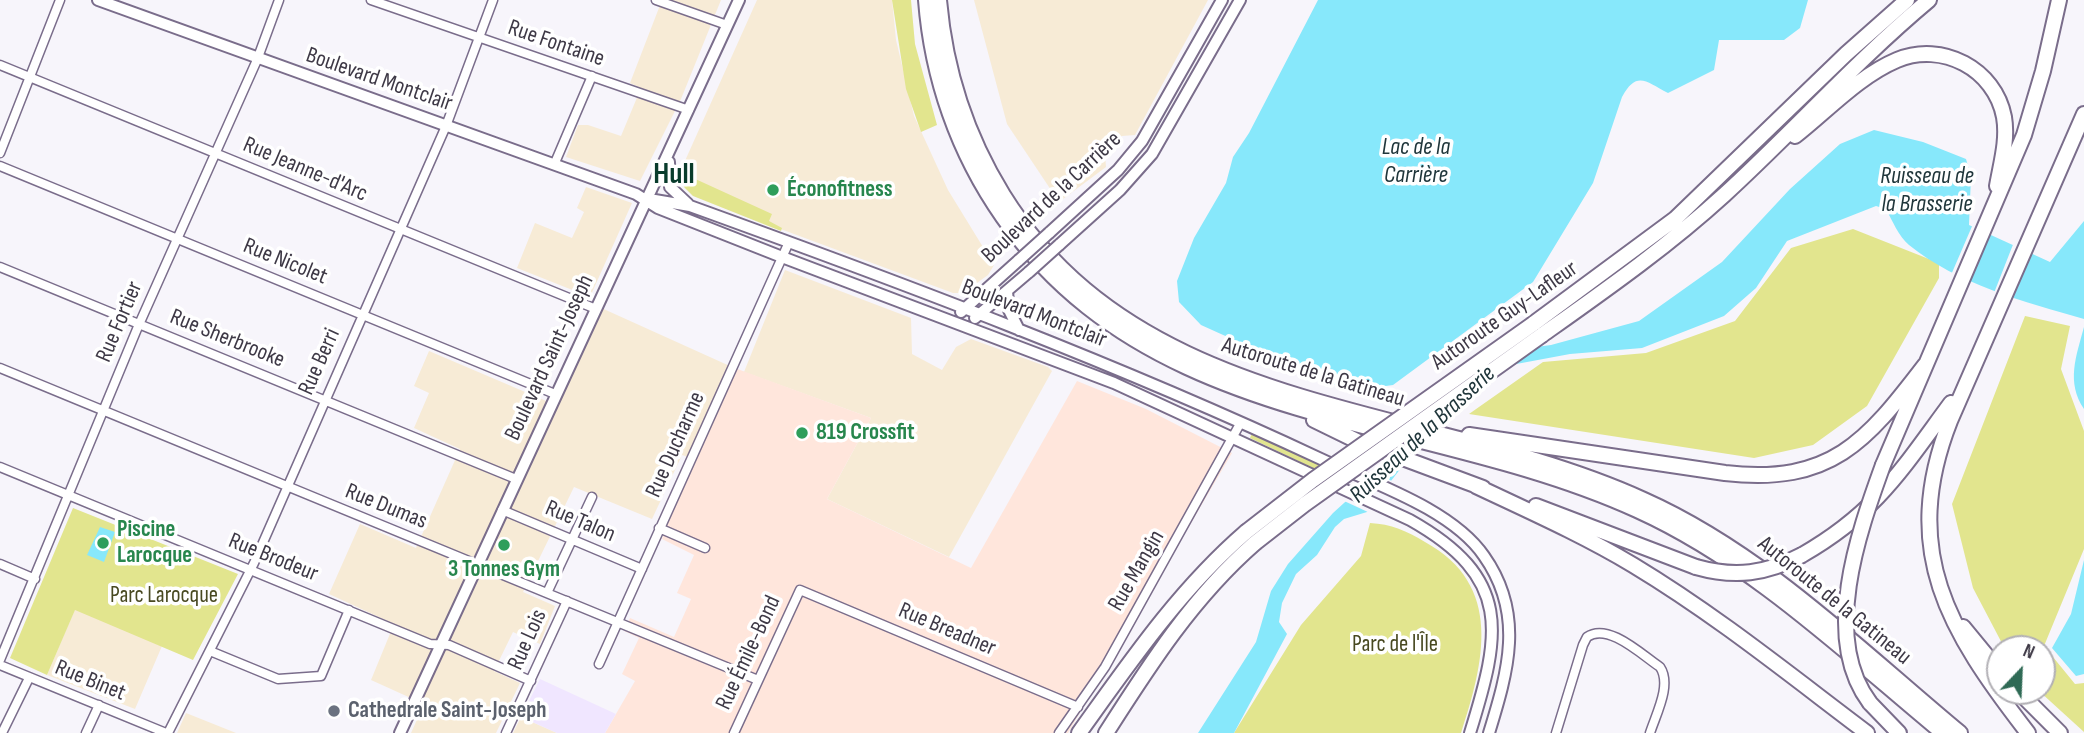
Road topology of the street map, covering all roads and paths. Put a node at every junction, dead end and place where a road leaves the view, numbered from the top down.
1 (60, 0) edge
2 (98, 0) edge
3 (279, 0) edge
4 (371, 0) edge
5 (493, 0) edge
6 (656, 0) edge
7 (739, 0) edge
8 (926, 0) edge
9 (939, 0) edge
10 (1223, 0) edge
11 (1240, 0) edge
12 (1907, 0) edge
13 (1929, 0) edge
14 (2059, 0) edge
15 (727, 25) junction
16 (479, 37) junction
17 (257, 60) junction
18 (0, 65) edge
19 (592, 76) junction
20 (30, 77) junction
21 (689, 110) junction
22 (2084, 114) edge
23 (446, 126) junction
24 (0, 153) edge
25 (216, 153) junction
26 (670, 153) junction
27 (554, 165) junction
28 (0, 166) edge
29 (1736, 183) junction
30 (648, 199) junction
31 (690, 206) junction
32 (1993, 211) junction
33 (400, 230) junction
34 (178, 239) junction
35 (789, 242) junction
36 (782, 257) junction
37 (0, 267) edge
38 (1007, 292) junction
39 (596, 309) junction
40 (964, 310) junction
41 (363, 315) junction
42 (979, 315) junction
43 (952, 321) junction
44 (140, 324) junction
45 (964, 326) junction
46 (1019, 330) junction
47 (1537, 330) junction
48 (1925, 365) junction
49 (0, 368) edge
50 (1966, 384) junction
51 (555, 394) junction
52 (324, 399) junction
53 (1278, 403) junction
54 (103, 410) junction
55 (1241, 422) junction
56 (1394, 429) junction
57 (1425, 430) junction
58 (1233, 437) junction
59 (1437, 440) junction
60 (0, 467) edge
61 (516, 480) junction
62 (1476, 486) junction
63 (286, 487) junction
64 (68, 495) junction
65 (592, 497) dead end
66 (502, 510) junction
67 (659, 528) junction
68 (1250, 538) junction
69 (572, 539) junction
70 (705, 548) dead end
71 (0, 565) edge
72 (477, 566) junction
73 (642, 569) junction
74 (251, 570) junction
75 (34, 579) junction
76 (800, 590) joint
77 (547, 593) junction
78 (1944, 600) junction
79 (567, 601) junction
80 (349, 610) junction
81 (618, 623) junction
82 (441, 644) junction
83 (210, 651) junction
84 (1986, 655) edge
85 (0, 663) edge
86 (599, 664) dead end
87 (29, 678) junction
88 (758, 680) junction
89 (531, 681) junction
90 (99, 705) junction
91 (2032, 705) edge
92 (1078, 707) junction
93 (1952, 731) edge
94 (2, 733) edge
95 (86, 733) edge
96 (167, 733) edge
97 (400, 733) edge
98 (506, 733) edge
99 (734, 733) edge
100 (1059, 733) edge
101 (1079, 733) edge
102 (1106, 733) edge
103 (1470, 733) edge
104 (1489, 733) edge
105 (1556, 733) edge
106 (1650, 733) edge
107 (1867, 733) edge
108 (1899, 733) edge
109 (1973, 733) edge
110 (2028, 733) edge
111 (2060, 733) edge

1 - 20 street
2 - 17 main road, Boulevard Montclair
3 - 17 street, Rue Fortier
4 - 16 street, Rue Fontaine
5 - 16 street, Rue Berri
6 - 15 street
7 - 15 main road, Boulevard Saint-Joseph
8 - 53 highway, Autoroute de la Gatineau
9 - 56 highway, Autoroute de la Gatineau
10 - 40 main road, Boulevard de la Carrière, bridge
11 - 38 main road, Boulevard de la Carrière, bridge
12 - 47 highway, Autoroute Guy-Lafleur
13 - 29 highway, Autoroute Guy-Lafleur
14 - 32 highway
15 - 21 main road, Boulevard Saint-Joseph
16 - 19 street, Rue Fontaine
16 - 23 street, Rue Berri
17 - 23 main road, Boulevard Montclair
17 - 25 street, Rue Fortier
18 - 20 street, Rue Jeanne-d'Arc
19 - 21 street, Rue Fontaine
19 - 27 street
20 - 24 street
20 - 25 street, Rue Jeanne-d'Arc
21 - 26 main road, Boulevard Saint-Joseph
22 - 50 highway
23 - 27 main road, Boulevard Montclair
23 - 33 street, Rue Berri
25 - 33 street, Rue Jeanne-d'Arc
25 - 34 street, Rue Fortier
26 - 30 main road, Boulevard Saint-Joseph
26 - 31 main road
27 - 30 main road, Boulevard Montclair
28 - 34 street, Rue Nicolet
29 - 32 highway
29 - 47 highway, Autoroute Guy-Lafleur
30 - 31 main road, Boulevard Montclair
30 - 36 main road, Boulevard Montclair
30 - 39 main road, Boulevard Saint-Joseph
31 - 35 main road, Boulevard Montclair
32 - 48 highway
33 - 39 street, Rue Jeanne-d'Arc
33 - 41 street, Rue Berri
34 - 41 street, Rue Nicolet
34 - 44 street, Rue Fortier
35 - 36 street, Rue Ducharme
35 - 40 main road, Boulevard Montclair
36 - 43 main road, Boulevard Montclair
36 - 67 street, Rue Ducharme
37 - 44 street, Rue Sherbrooke
38 - 42 main road, Boulevard de la Carrière
38 - 46 main road
39 - 51 main road, Boulevard Saint-Joseph
40 - 42 main road, Boulevard Montclair
40 - 43 main road, Boulevard de la Carrière
41 - 51 street, Rue Nicolet
41 - 52 street, Rue Berri
42 - 45 main road, Boulevard de la Carrière
42 - 46 main road, Boulevard Montclair
43 - 45 main road, Boulevard Montclair
44 - 52 street, Rue Sherbrooke
44 - 54 street, Rue Fortier
45 - 58 main road, Boulevard Montclair
46 - 55 main road, Boulevard Montclair
47 - 68 highway, Autoroute Guy-Lafleur, bridge
48 - 57 highway
48 - 108 highway, bridge
49 - 54 street, Rue Dumas
50 - 62 highway, bridge
50 - 78 highway
51 - 61 main road, Boulevard Saint-Joseph
52 - 61 street, Rue Sherbrooke
52 - 63 street, Rue Berri
53 - 56 highway, Autoroute de la Gatineau
53 - 62 highway
54 - 63 street, Rue Dumas
54 - 64 street, Rue Fortier
55 - 58 street, Rue Mangin
55 - 104 main road, Boulevard Montclair
56 - 57 highway, Autoroute de la Gatineau, bridge
56 - 59 highway, Autoroute de la Gatineau
57 - 59 highway, Autoroute de la Gatineau
58 - 92 street, Rue Mangin
58 - 103 main road, Boulevard Montclair
59 - 93 highway, Autoroute de la Gatineau
60 - 64 street, Rue Brodeur
61 - 66 main road, Boulevard Saint-Joseph
62 - 107 highway
63 - 72 street, Rue Dumas
63 - 74 street, Rue Berri
64 - 74 street, Rue Brodeur
64 - 75 street, Rue Fortier
65 - 69 street, Rue Lois
66 - 69 street, Rue Talon
66 - 72 main road, Boulevard Saint-Joseph
67 - 70 street
67 - 73 street, Rue Ducharme
68 - 101 highway, Autoroute Guy-Lafleur
68 - 102 highway, Autoroute Guy-Lafleur
69 - 73 street, Rue Talon
69 - 77 street, Rue Lois
71 - 75 street
72 - 77 street, Rue Dumas
72 - 82 main road, Boulevard Saint-Joseph
73 - 81 street, Rue Ducharme
74 - 80 street, Rue Brodeur
74 - 83 street, Rue Berri
75 - 85 street, Rue Fortier
76 - 88 street, Rue Émile-Bond
76 - 92 street, Rue Breadner
77 - 79 street, Rue Dumas
78 - 84 highway
78 - 110 highway
79 - 81 street, Rue Dumas
79 - 89 street, Rue Lois
80 - 82 street, Rue Brodeur
80 - 83 street
81 - 86 street, Rue Ducharme
81 - 88 street, Rue Dumas
82 - 89 street, Rue Brodeur
82 - 97 main road, Boulevard Saint-Joseph
83 - 96 street, Rue Berri
85 - 87 street, Rue Binet
87 - 90 street, Rue Binet
87 - 94 street
88 - 99 street, Rue Émile-Bond
89 - 98 street, Rue Lois
90 - 95 street
90 - 96 street, Rue Binet
91 - 111 highway
92 - 100 street, Rue Mangin
93 - 109 highway
105 - 106 street

